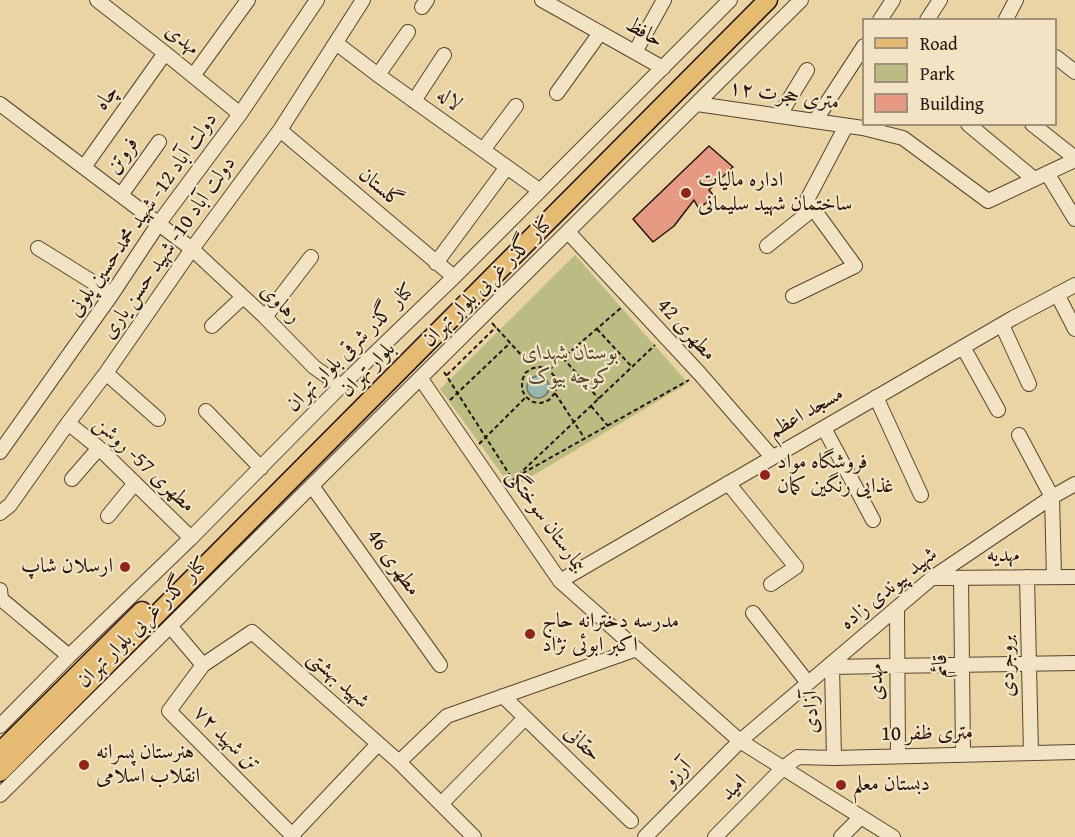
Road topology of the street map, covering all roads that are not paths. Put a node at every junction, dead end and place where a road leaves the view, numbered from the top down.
1 (97, 0) edge
2 (248, 0) edge
3 (317, 0) edge
4 (363, 0) edge
5 (542, 0) edge
6 (664, 0) edge
7 (730, 0) edge
8 (801, 0) edge
9 (893, 0) edge
10 (940, 0) edge
11 (1016, 0) edge
12 (760, 4) edge
13 (881, 18) edge
14 (928, 18) edge
15 (1007, 18) edge
16 (773, 28) junction
17 (408, 32) dead end
18 (600, 33) junction
19 (336, 43) junction
20 (862, 49) edge
21 (635, 52) junction
22 (165, 53) junction
23 (444, 55) dead end
24 (1057, 58) edge
25 (663, 68) junction
26 (807, 70) dead end
27 (1075, 72) edge
28 (378, 75) junction
29 (194, 76) junction
30 (557, 93) dead end
31 (414, 101) junction
32 (0, 104) edge
33 (697, 104) junction
34 (516, 106) dead end
35 (240, 114) junction
36 (779, 116) junction
37 (815, 122) junction
38 (846, 126) junction
39 (863, 126) edge
40 (971, 126) edge
41 (1034, 126) edge
42 (280, 130) junction
43 (159, 142) dead end
44 (483, 150) junction
45 (1075, 159) edge
46 (84, 167) junction
47 (507, 167) junction
48 (1040, 176) junction
49 (539, 190) junction
50 (121, 195) junction
51 (813, 209) junction
52 (1075, 219) edge
53 (159, 223) junction
54 (568, 232) junction
55 (767, 246) dead end
56 (38, 248) dead end
57 (192, 249) junction
58 (311, 257) dead end
59 (436, 263) junction
60 (454, 277) junction
61 (1075, 285) edge
62 (112, 294) junction
63 (1057, 294) junction
64 (793, 296) dead end
65 (243, 297) junction
66 (265, 317) junction
67 (1002, 325) junction
68 (212, 326) dead end
69 (1075, 329) edge
70 (963, 347) junction
71 (106, 373) junction
72 (420, 379) junction
73 (1029, 384) dead end
74 (341, 386) junction
75 (876, 398) junction
76 (998, 410) dead end
77 (206, 411) dead end
78 (158, 418) dead end
79 (68, 423) junction
80 (824, 428) junction
81 (1019, 435) dead end
82 (99, 448) junction
83 (0, 452) edge
84 (772, 457) junction
85 (261, 468) junction
86 (72, 478) dead end
87 (135, 483) junction
88 (728, 483) junction
89 (1075, 484) edge
90 (312, 486) junction
91 (921, 495) dead end
92 (1052, 497) junction
93 (0, 513) edge
94 (108, 516) dead end
95 (873, 520) dead end
96 (190, 538) junction
97 (1027, 577) junction
98 (1054, 577) junction
99 (1075, 577) edge
100 (932, 578) junction
101 (960, 578) junction
102 (560, 580) junction
103 (771, 584) dead end
104 (0, 590) edge
105 (897, 608) junction
106 (753, 613) dead end
107 (170, 626) junction
108 (637, 649) junction
109 (69, 656) junction
110 (1075, 663) edge
111 (962, 664) junction
112 (1029, 664) junction
113 (203, 665) junction
114 (440, 665) dead end
115 (898, 665) junction
116 (830, 666) junction
117 (808, 683) junction
118 (503, 696) junction
119 (525, 718) junction
120 (0, 726) edge
121 (740, 741) junction
122 (378, 744) junction
123 (0, 752) edge
124 (1075, 752) edge
125 (1031, 753) junction
126 (963, 754) junction
127 (898, 756) junction
128 (834, 758) junction
129 (399, 762) junction
130 (783, 768) junction
131 (0, 772) edge
132 (0, 795) edge
133 (441, 804) junction
134 (861, 817) junction
135 (631, 821) dead end
136 (293, 836) edge
137 (474, 837) edge
138 (645, 837) edge
139 (715, 837) edge
140 (841, 837) edge
141 (893, 837) edge

1 - 22 street, مهدی
2 - 29 street
3 - 35 street, دولت آباد 12- شهید محمدحسین پلونی
4 - 19 street, دولت آباد 10- شهید حسن یاری
5 - 18 street, حافظ
6 - 21 street
7 - 25 street, کنار گذر شرقی بلوار تهران
8 - 16 street, کنار گذر غربی بلوار تهران
9 - 13 street
10 - 14 street
11 - 15 street
12 - 16 street
12 - 123 main road, بلوار تهران
12 - 131 main road, بلوار تهران
16 - 33 street, کنار گذر غربی بلوار تهران
17 - 28 street
18 - 21 street, حافظ
18 - 30 street
19 - 28 street, لاله
19 - 42 street, دولت آباد 10- شهید حسن یاری
20 - 37 street
21 - 25 street, حافظ
22 - 29 street, مهدی
22 - 46 street, چاه
23 - 31 street
24 - 27 street
25 - 49 street, کنار گذر شرقی بلوار تهران
26 - 36 street
28 - 31 street, لاله
29 - 35 street, مهدی
31 - 44 street, لاله
32 - 46 street
33 - 36 street, ۱۲ متری حجرت
33 - 54 street, کنار گذر غربی بلوار تهران
34 - 44 street
35 - 53 street, دولت آباد 12- شهید محمدحسین پلونی
36 - 37 street, ۱۲ متری حجرت
37 - 38 street, ۱۲ متری حجرت
38 - 39 street, ۱۲ متری حجرت
38 - 51 street
39 - 48 street, ۱۲ متری حجرت
40 - 48 street
41 - 45 street
42 - 57 street, دولت آباد 10- شهید حسن یاری
42 - 59 street, گلستان
43 - 50 street, فروتن
44 - 47 street, لاله
45 - 48 street
46 - 50 street
47 - 49 street, لاله
47 - 59 street
48 - 52 street
49 - 60 street, کنار گذر شرقی بلوار تهران
50 - 53 street
51 - 55 street
51 - 64 street
53 - 57 street, رهاوی
53 - 62 street, دولت آباد 12- شهید محمدحسین پلونی
54 - 72 street, کنار گذر غربی بلوار تهران
54 - 84 street, مطهری 42
56 - 62 street
57 - 65 street, رهاوی
57 - 71 street, دولت آباد 10- شهید حسن یاری
58 - 66 street
59 - 60 street, گلستان
60 - 74 street, کنار گذر شرقی بلوار تهران
61 - 63 street, مسجد اعظم
62 - 83 street, دولت آباد 12- شهید محمدحسین پلونی
63 - 67 street, مسجد اعظم
63 - 69 street
65 - 66 street, رهاوی
65 - 68 street
66 - 74 street, رهاوی
67 - 70 street, مسجد اعظم
67 - 73 street
70 - 75 street, مسجد اعظم
70 - 76 street
71 - 78 street
71 - 79 street, دولت آباد 10- شهید حسن یاری
72 - 90 street, کنار گذر غربی بلوار تهران
72 - 102 street, بیمارستان سوختگی
74 - 85 street, کنار گذر شرقی بلوار تهران
75 - 80 street, مسجد اعظم
75 - 91 street
77 - 85 street
79 - 82 street, مطهری 57- روشن
79 - 93 street, دولت آباد 10- شهید حسن یاری
80 - 84 street, مسجد اعظم
80 - 95 street
81 - 92 street
82 - 86 street
82 - 87 street, مطهری 57- روشن
84 - 88 street, مسجد اعظم
85 - 96 street, کنار گذر شرقی بلوار تهران
87 - 94 street
87 - 96 street, مطهری 57- روشن
88 - 102 street, مسجد اعظم
88 - 103 street
89 - 92 street, شهید پیوندی زاده
90 - 107 street, کنار گذر غربی بلوار تهران
90 - 114 street, مطهری 46
92 - 98 street
92 - 100 street, شهید پیوندی زاده
96 - 109 street, کنار گذر شرقی بلوار تهران
97 - 98 street, مهدیه
97 - 101 street, مهدیه
97 - 112 street, بروجردی
98 - 99 street, مهدیه
100 - 101 street, مهدیه
100 - 105 street, شهید پیوندی زاده
101 - 111 street, قائم
102 - 108 street, بیمارستان سوختگی
104 - 109 street
105 - 115 street, مهدی
105 - 116 street, شهید پیوندی زاده
106 - 117 street
107 - 113 street
107 - 132 street, کنار گذر غربی بلوار تهران
108 - 118 street
108 - 121 street, بیمارستان سوختگی
109 - 120 street, کنار گذر شرقی بلوار تهران
110 - 112 street
111 - 112 street
111 - 115 street
111 - 126 street, قائم
112 - 125 street, بروجردی
113 - 122 street, شهید بهشتی
113 - 136 street, ۷۲ تن شهید
115 - 116 street
115 - 127 street, مهدی
116 - 117 street, شهید پیوندی زاده
116 - 128 street, آزادی
117 - 121 street, شهید پیوندی زاده
118 - 119 street, حقانی
118 - 129 street
119 - 133 street
119 - 135 street, حقانی
121 - 130 street, بیمارستان سوختگی
121 - 138 street, آرزو
122 - 129 street, شهید بهشتی
122 - 136 street
124 - 125 street, 10 متری ظفر
125 - 126 street, 10 متری ظفر
126 - 127 street, 10 متری ظفر
127 - 128 street, 10 متری ظفر
128 - 130 street, 10 متری ظفر
129 - 133 street, شهید بهشتی
130 - 134 street, بیمارستان سوختگی
130 - 139 street, امید
133 - 137 street, شهید بهشتی
134 - 140 street
134 - 141 street, بیمارستان سوختگی

